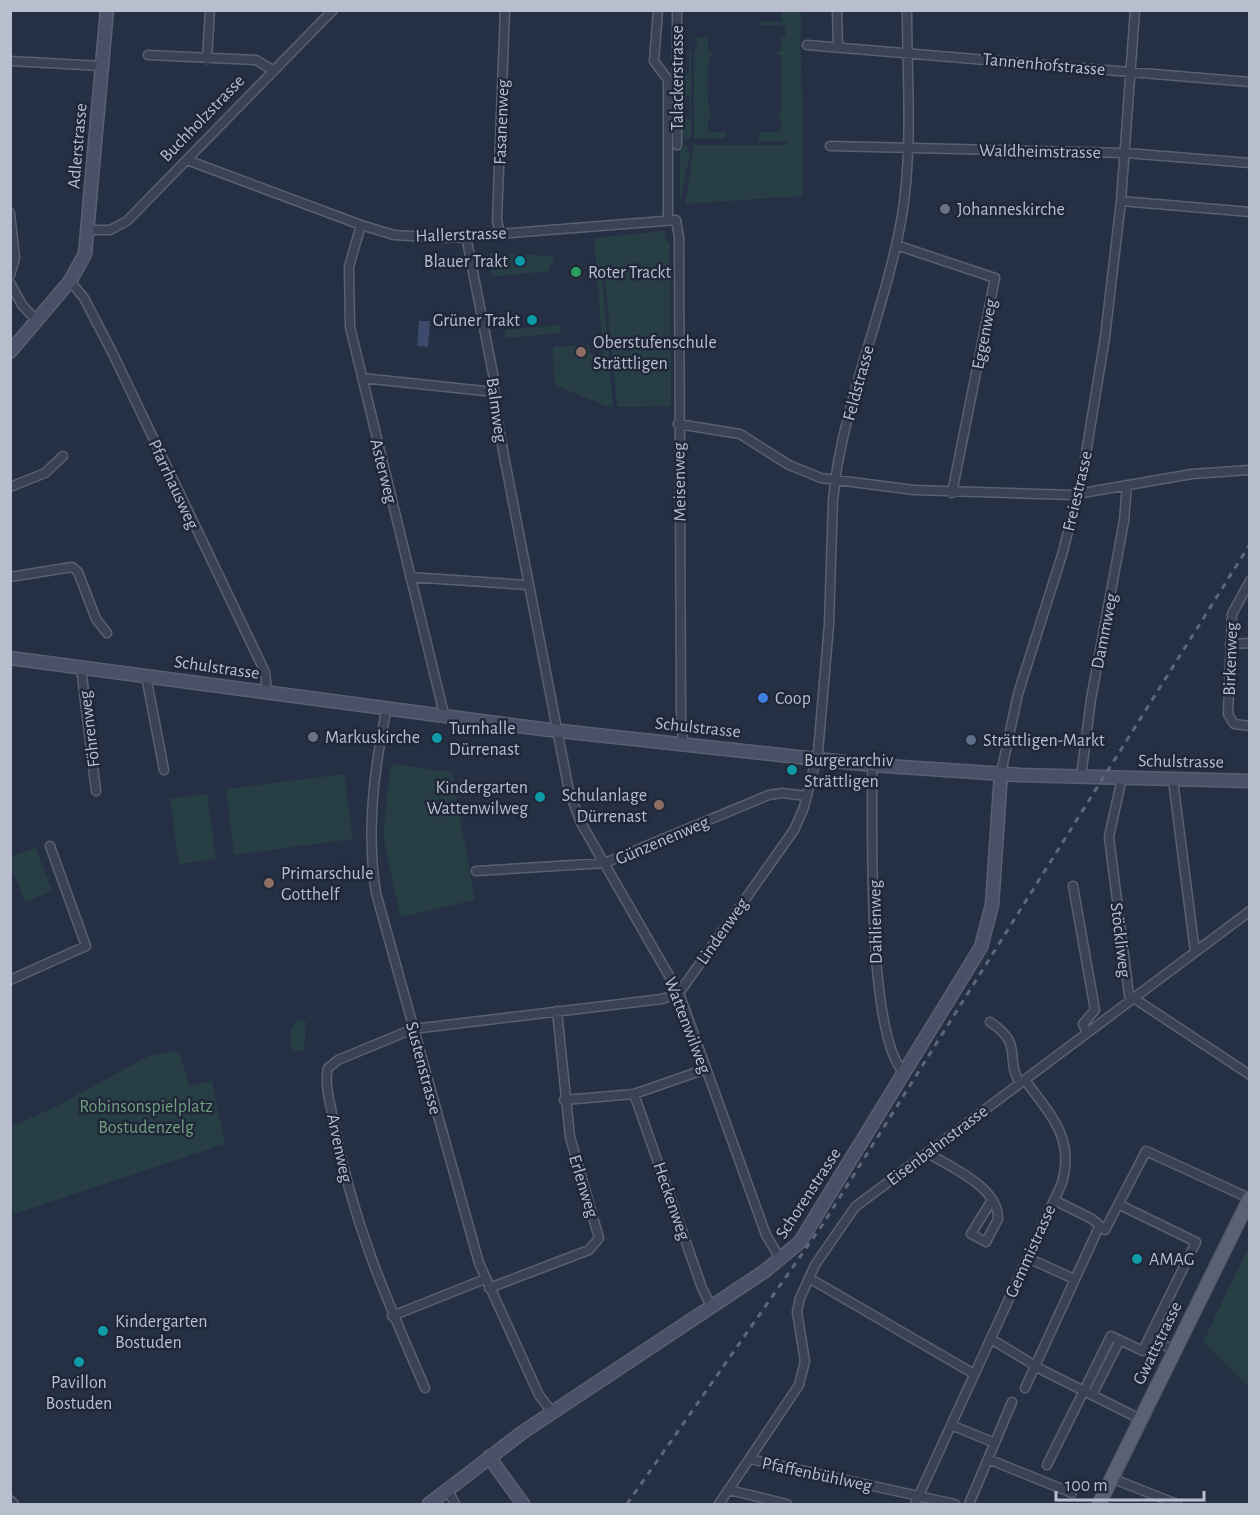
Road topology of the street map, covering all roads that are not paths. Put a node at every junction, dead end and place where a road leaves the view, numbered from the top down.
1 (107, 10) edge
2 (210, 10) edge
3 (333, 10) edge
4 (505, 10) edge
5 (658, 10) edge
6 (676, 10) edge
7 (837, 10) edge
8 (907, 10) edge
9 (1135, 10) edge
10 (807, 45) dead end
11 (838, 47) junction
12 (907, 52) junction
13 (148, 55) dead end
14 (207, 58) junction
15 (10, 61) edge
16 (102, 66) junction
17 (274, 71) junction
18 (1132, 72) junction
19 (1250, 82) edge
20 (677, 145) dead end
21 (830, 146) dead end
22 (910, 149) junction
23 (1126, 153) junction
24 (187, 160) junction
25 (1250, 163) edge
26 (1121, 201) junction
27 (10, 213) edge
28 (1250, 213) edge
29 (672, 220) junction
30 (361, 225) junction
31 (88, 230) junction
32 (500, 234) junction
33 (466, 236) junction
34 (896, 245) junction
35 (10, 275) edge
36 (70, 281) junction
37 (10, 283) edge
38 (37, 321) junction
39 (10, 352) edge
40 (362, 378) junction
41 (494, 392) junction
42 (678, 424) junction
43 (63, 456) dead end
44 (1250, 470) edge
45 (834, 482) junction
46 (1127, 485) junction
47 (10, 487) edge
48 (952, 493) junction
49 (1078, 494) junction
50 (10, 577) edge
51 (410, 577) junction
52 (1250, 581) edge
53 (528, 585) junction
54 (107, 633) dead end
55 (1250, 643) edge
56 (1230, 644) junction
57 (10, 658) edge
58 (81, 667) junction
59 (146, 676) junction
60 (267, 692) junction
61 (387, 707) junction
62 (444, 714) junction
63 (1250, 726) edge
64 (558, 730) junction
65 (684, 744) junction
66 (817, 759) junction
67 (872, 765) junction
68 (164, 770) dead end
69 (1001, 773) junction
70 (1081, 777) junction
71 (1122, 778) junction
72 (1173, 780) junction
73 (1250, 781) edge
74 (96, 791) dead end
75 (807, 796) junction
76 (50, 846) dead end
77 (605, 863) junction
78 (476, 871) dead end
79 (1073, 886) dead end
80 (1250, 911) edge
81 (1195, 952) junction
82 (10, 980) edge
83 (679, 993) junction
84 (1133, 999) junction
85 (557, 1011) junction
86 (990, 1022) dead end
87 (413, 1029) junction
88 (1087, 1033) junction
89 (706, 1070) junction
90 (904, 1073) junction
91 (1250, 1075) edge
92 (1022, 1081) junction
93 (634, 1094) junction
94 (564, 1100) junction
95 (928, 1153) junction
96 (1249, 1198) edge
97 (992, 1200) dead end
98 (1054, 1200) junction
99 (1120, 1205) junction
100 (1099, 1227) junction
101 (1028, 1257) junction
102 (781, 1260) junction
103 (809, 1278) junction
104 (1074, 1279) junction
105 (487, 1283) junction
106 (711, 1306) junction
107 (392, 1316) junction
108 (1149, 1338) junction
109 (991, 1339) junction
110 (1174, 1350) junction
111 (1036, 1366) junction
112 (974, 1374) junction
113 (425, 1388) dead end
114 (1025, 1388) dead end
115 (1088, 1393) junction
116 (1012, 1402) dead end
117 (552, 1412) junction
118 (1140, 1419) junction
119 (951, 1425) junction
120 (991, 1451) junction
121 (489, 1457) junction
122 (750, 1459) junction
123 (1047, 1465) dead end
124 (1111, 1478) junction
125 (448, 1490) junction
126 (729, 1490) junction
127 (1072, 1493) dead end
128 (10, 1500) edge
129 (917, 1500) edge
130 (14, 1504) edge
131 (429, 1504) edge
132 (455, 1504) edge
133 (523, 1504) edge
134 (719, 1504) edge
135 (787, 1504) edge
136 (955, 1504) edge
137 (969, 1504) edge
138 (1099, 1504) edge
139 (1177, 1504) edge

1 - 16 street, Adlerstrasse
2 - 14 street
3 - 17 street, Buchholzstrasse
4 - 32 street, Fasanenweg
5 - 29 street, Meisenweg
6 - 20 street, Talackerstrasse
7 - 11 street
8 - 12 street, Feldstrasse
9 - 18 street, Freiestrasse
10 - 11 street, Tannenhofstrasse
11 - 12 street, Tannenhofstrasse
12 - 18 street, Tannenhofstrasse
12 - 22 street, Feldstrasse
13 - 14 street
14 - 17 street
15 - 16 street
16 - 31 street, Adlerstrasse
17 - 24 street, Buchholzstrasse
18 - 19 street, Tannenhofstrasse
18 - 23 street, Freiestrasse
21 - 22 street, Waldheimstrasse
22 - 23 street, Waldheimstrasse
22 - 34 street, Feldstrasse
23 - 25 street, Waldheimstrasse
23 - 26 street, Freiestrasse
24 - 30 street, Hallerstrasse
24 - 31 street, Buchholzstrasse
26 - 28 street
26 - 49 street, Freiestrasse
27 - 35 street
29 - 32 street, Hallerstrasse
29 - 42 street, Meisenweg
30 - 33 street, Hallerstrasse
30 - 40 street, Asterweg
31 - 36 street, Adlerstrasse
32 - 33 street, Hallerstrasse
33 - 41 street, Balmweg
34 - 45 street, Feldstrasse
34 - 48 street, Eggenweg
36 - 38 street
36 - 60 street, Pfarrhausweg
37 - 38 street
38 - 39 street
40 - 41 street
40 - 51 street, Asterweg
41 - 53 street, Balmweg
42 - 45 street
42 - 65 street, Meisenweg
43 - 47 street
44 - 46 street
45 - 48 street
45 - 66 street, Feldstrasse
46 - 49 street
46 - 70 street, Dammweg
48 - 49 street
49 - 69 street, Freiestrasse
50 - 54 street
51 - 53 street
51 - 62 street, Asterweg
52 - 56 street, Birkenweg
53 - 64 street, Balmweg
55 - 56 street
56 - 63 street, Birkenweg
57 - 58 street, Schulstrasse
58 - 59 street, Schulstrasse
58 - 74 street, Föhrenweg
59 - 60 street, Schulstrasse
59 - 68 street
60 - 61 street, Schulstrasse
61 - 62 street, Schulstrasse
61 - 87 street, Sustenstrasse
62 - 64 street, Schulstrasse
64 - 65 street, Schulstrasse
64 - 77 street, Wattenwilweg
65 - 66 street, Schulstrasse
66 - 67 street, Schulstrasse
66 - 75 street, Lindenweg
67 - 69 street, Schulstrasse
67 - 90 street, Dahlienweg
69 - 70 street, Schulstrasse
69 - 90 street, Schorenstrasse
70 - 71 street, Schulstrasse
71 - 72 street, Schulstrasse
71 - 84 street, Stöckliweg
72 - 73 street, Schulstrasse
72 - 81 street
75 - 77 street, Günzenenweg
75 - 83 street, Lindenweg
76 - 82 street
77 - 78 street, Günzenenweg
77 - 83 street, Wattenwilweg
79 - 88 street
80 - 81 street, Eisenbahnstrasse
81 - 84 street, Eisenbahnstrasse
83 - 85 street
83 - 89 street, Wattenwilweg
84 - 88 street, Eisenbahnstrasse
84 - 91 street, Stöckliweg
85 - 87 street
85 - 94 street, Erlenweg
86 - 92 street
87 - 105 street, Sustenstrasse
87 - 107 street, Arvenweg
88 - 92 street, Eisenbahnstrasse
89 - 93 street
89 - 102 street, Wattenwilweg
90 - 102 street, Schorenstrasse
92 - 95 street, Eisenbahnstrasse
92 - 98 street, Gemmistrasse
93 - 94 street
93 - 106 street, Heckenweg
94 - 105 street, Erlenweg
95 - 97 street
95 - 103 street, Eisenbahnstrasse
96 - 99 street
96 - 110 main road, Gwattstrasse
98 - 100 street
98 - 101 street, Gemmistrasse
99 - 100 street
99 - 108 street
100 - 104 street
101 - 104 street
101 - 109 street, Gemmistrasse
102 - 106 street, Schorenstrasse
103 - 112 street
103 - 122 street, Eisenbahnstrasse
104 - 111 street
105 - 107 street
105 - 117 street, Sustenstrasse
106 - 117 street, Schorenstrasse
107 - 113 street, Arvenweg
108 - 110 street
108 - 115 street
109 - 111 street
109 - 112 street, Gemmistrasse
110 - 118 main road, Gwattstrasse
111 - 114 street
111 - 115 street
112 - 119 street, Gemmistrasse
115 - 118 street
115 - 123 street
116 - 120 street
117 - 121 street, Schorenstrasse
118 - 124 main road, Gwattstrasse
119 - 120 street
119 - 129 street, Gemmistrasse
120 - 127 street
120 - 137 street
121 - 125 street, Schorenstrasse
121 - 133 street
122 - 126 street, Eisenbahnstrasse
122 - 129 street, Pfaffenbühlweg
124 - 138 main road, Gwattstrasse
124 - 139 street
125 - 131 street, Schorenstrasse
125 - 132 street
126 - 134 street, Eisenbahnstrasse
126 - 135 street
128 - 130 street
129 - 136 street, Pfaffenbühlweg

